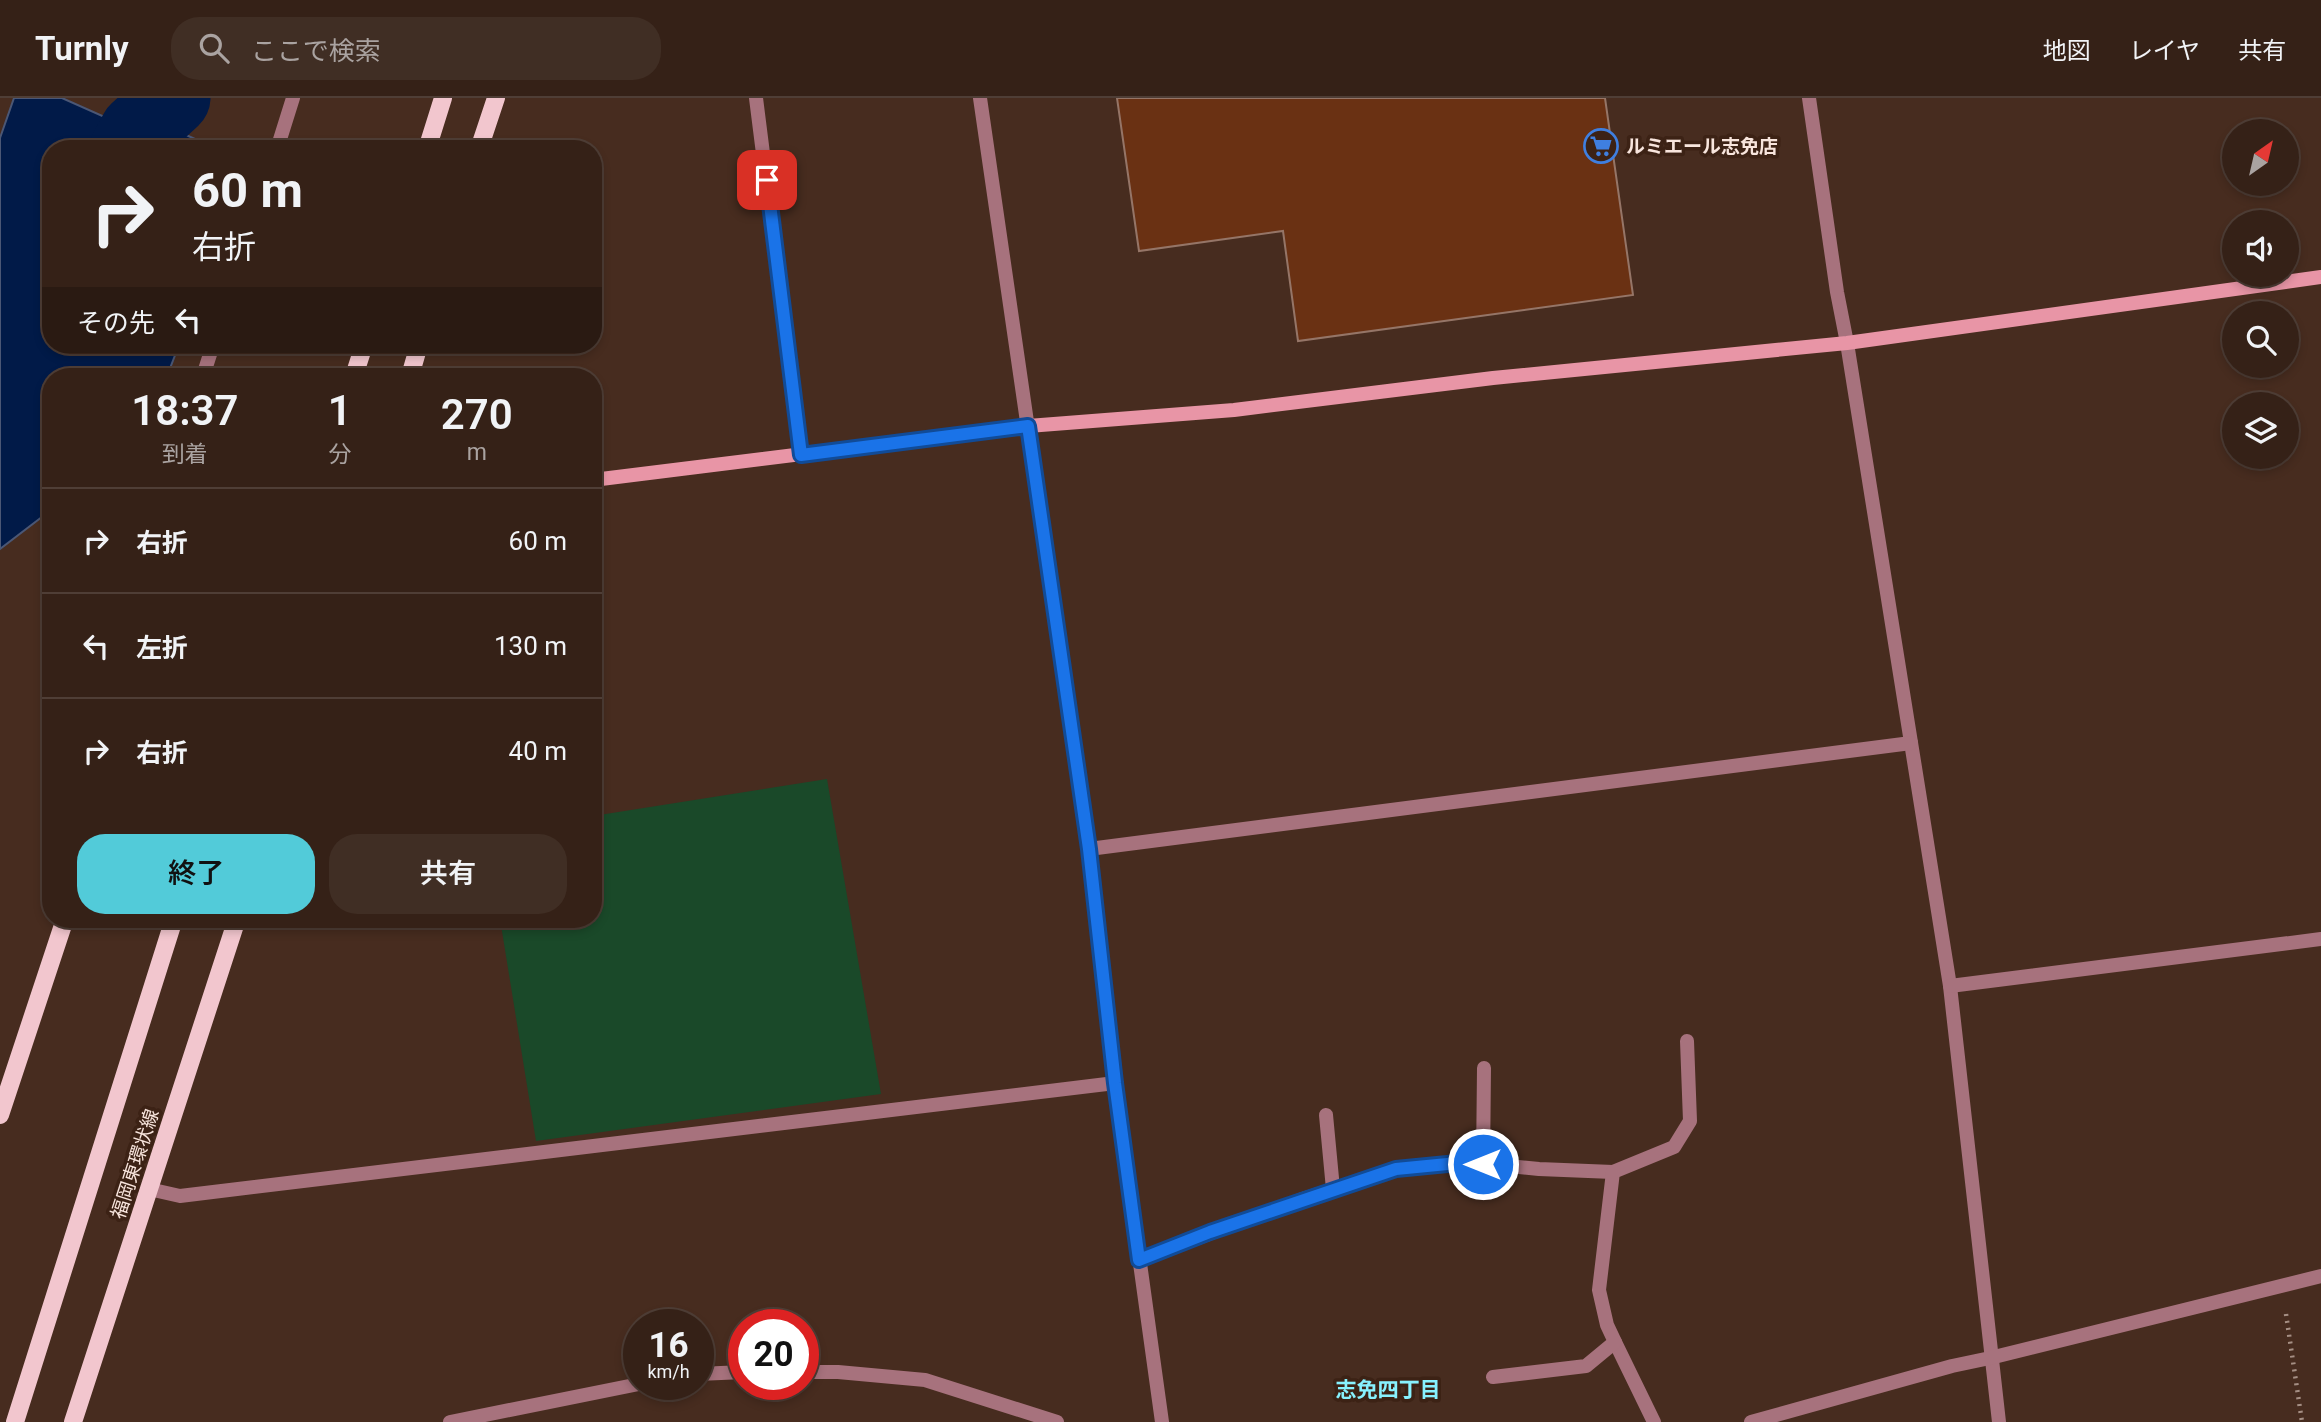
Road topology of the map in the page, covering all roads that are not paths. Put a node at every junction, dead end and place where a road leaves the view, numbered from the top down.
1 (293, 98) edge
2 (443, 98) edge
3 (496, 98) edge
4 (756, 98) edge
5 (980, 98) edge
6 (1809, 98) edge
7 (280, 140) edge
8 (429, 140) edge
9 (482, 140) edge
10 (2321, 277) edge
11 (1847, 343) junction
12 (1028, 426) junction
13 (801, 455) junction
14 (602, 479) edge
15 (1911, 743) junction
16 (1089, 849) junction
17 (62, 928) edge
18 (171, 928) edge
19 (234, 928) edge
20 (2321, 939) edge
21 (1950, 986) junction
22 (1687, 1041) dead end
23 (1484, 1068) dead end
24 (1115, 1083) junction
25 (0, 1115) edge
26 (1326, 1115) dead end
27 (1483, 1164) junction
28 (1613, 1172) junction
29 (149, 1189) junction
30 (1333, 1189) junction
31 (1139, 1260) junction
32 (2321, 1276) edge
33 (1615, 1342) junction
34 (1990, 1359) junction
35 (819, 1372) edge
36 (1493, 1377) dead end
37 (623, 1387) edge
38 (15, 1422) edge
39 (73, 1422) edge
40 (450, 1422) edge
41 (1057, 1422) edge
42 (1162, 1422) edge
43 (1654, 1422) edge
44 (1751, 1422) edge
45 (1999, 1422) edge

1 - 7 street
2 - 8 main road
3 - 9 main road
4 - 13 street
5 - 12 street
6 - 11 street
10 - 11 street
11 - 12 street
11 - 15 street
12 - 13 street
12 - 16 street
13 - 14 street
15 - 16 street
15 - 21 street
16 - 24 street
17 - 25 main road
18 - 38 main road, 福岡東環状線
19 - 29 main road, 福岡東環状線
20 - 21 street
21 - 34 street
22 - 28 street
23 - 27 street
24 - 29 street
24 - 31 street
26 - 30 street
27 - 28 street
27 - 30 street
28 - 33 street
29 - 39 main road, 福岡東環状線
30 - 31 street
31 - 42 street
32 - 34 street
33 - 36 street
33 - 43 street
34 - 44 street
34 - 45 street
35 - 41 street
37 - 40 street

